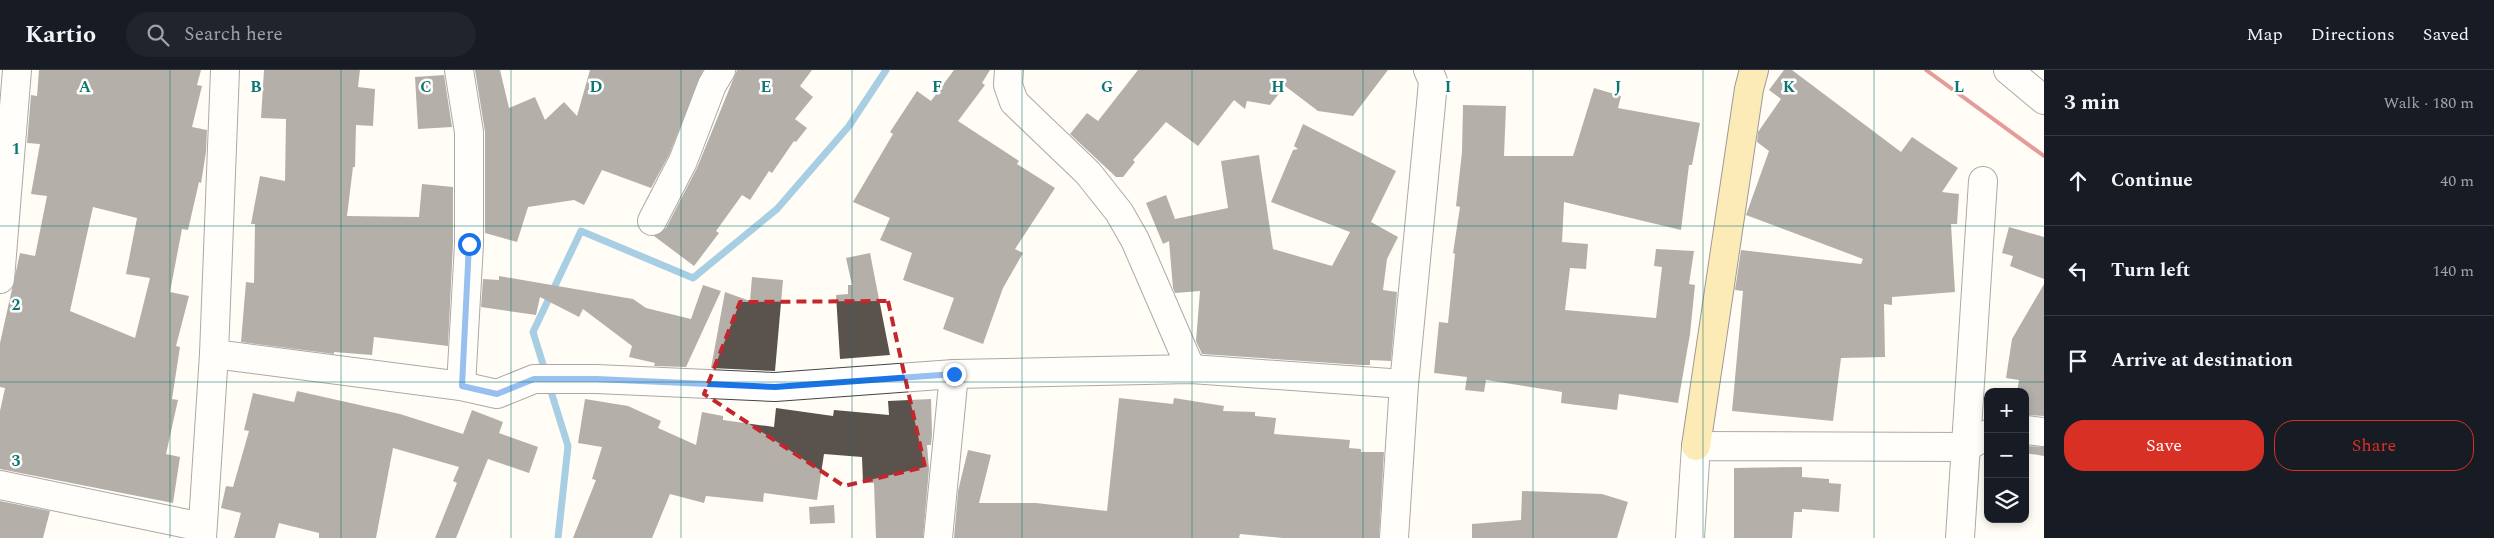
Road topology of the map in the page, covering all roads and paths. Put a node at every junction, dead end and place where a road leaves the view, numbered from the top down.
1 (17, 70) edge
2 (225, 70) edge
3 (459, 70) edge
4 (721, 70) edge
5 (1009, 70) edge
6 (1428, 70) edge
7 (1754, 70) edge
8 (2008, 70) edge
9 (2044, 100) edge
10 (1983, 180) dead end
11 (652, 222) dead end
12 (0, 279) edge
13 (214, 354) junction
14 (1191, 369) junction
15 (954, 374) junction
16 (1404, 384) junction
17 (462, 386) junction
18 (2029, 430) edge
19 (2044, 432) edge
20 (1977, 440) edge
21 (1696, 446) junction
22 (0, 485) edge
23 (202, 533) edge
24 (938, 538) edge
25 (1394, 538) edge
26 (1690, 538) edge
27 (1960, 538) edge

1 - 12 street
2 - 13 street
3 - 17 street
4 - 11 street
5 - 14 street
6 - 16 street
7 - 21 main road
8 - 9 street
10 - 20 street
13 - 17 street
13 - 23 street
14 - 15 street
14 - 16 street
15 - 17 street
15 - 24 street
16 - 25 street
18 - 19 street
20 - 21 street
20 - 27 street
21 - 26 street
22 - 23 street

